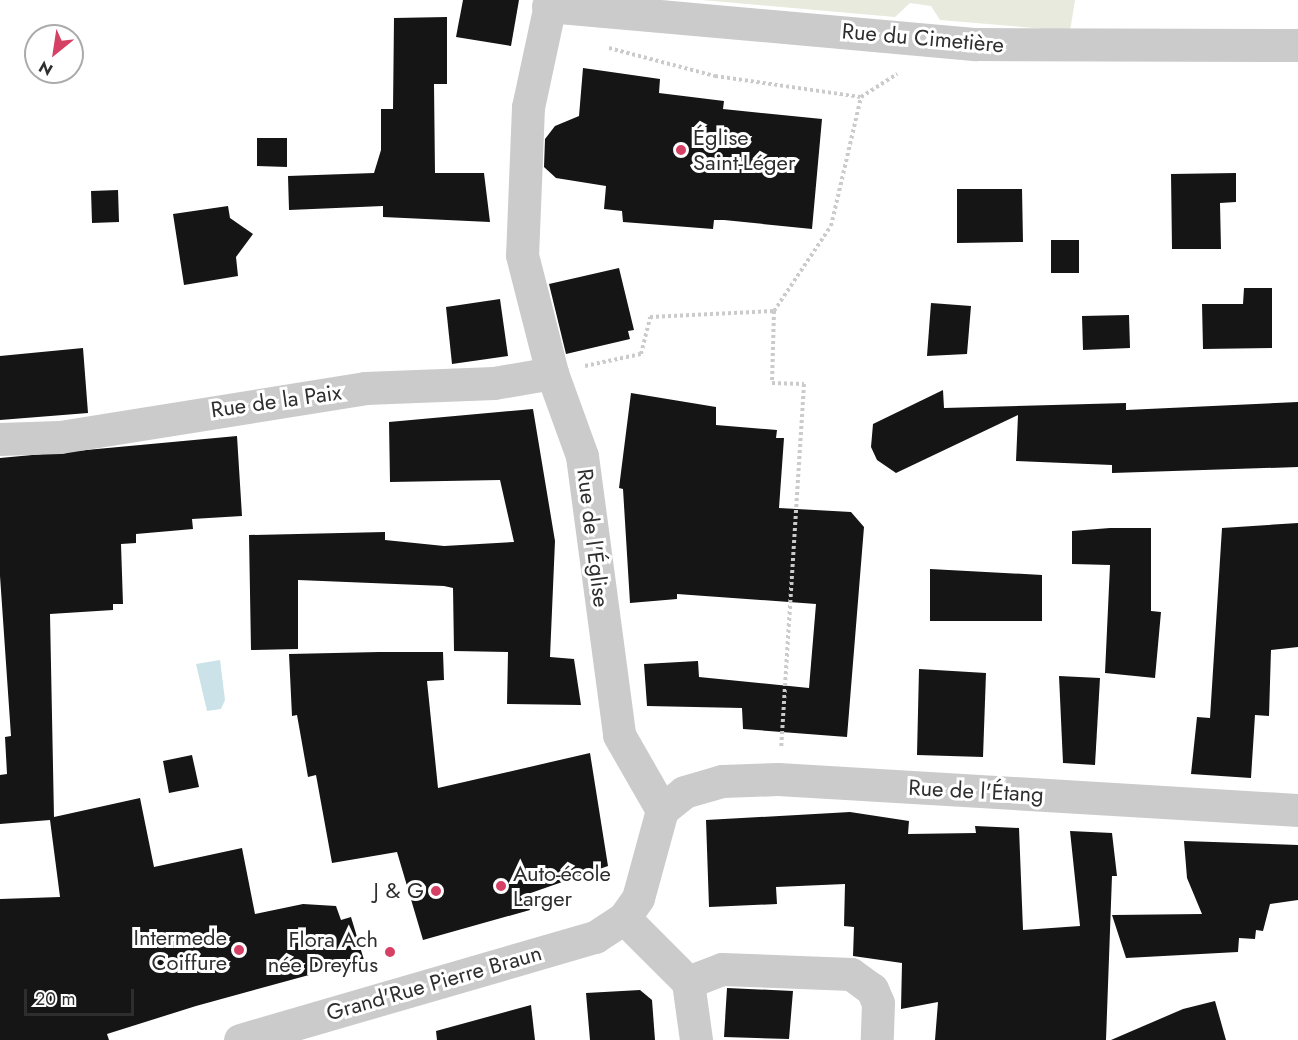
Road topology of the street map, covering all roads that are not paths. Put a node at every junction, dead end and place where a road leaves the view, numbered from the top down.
1 (559, 5) edge
2 (1298, 45) edge
3 (552, 373) junction
4 (0, 439) edge
5 (662, 810) junction
6 (1298, 810) edge
7 (624, 918) junction
8 (688, 982) junction
9 (240, 1040) edge
10 (696, 1040) edge
11 (877, 1040) edge

1 - 2 street, Rue du Cimetière
1 - 3 street, Rue de l'Église
3 - 4 street, Rue de la Paix
3 - 5 street, Rue de l'Église
5 - 6 street, Rue de l'Étang
5 - 7 street
7 - 8 street
7 - 9 street, Grand'Rue Pierre Braun
8 - 10 street
8 - 11 street

